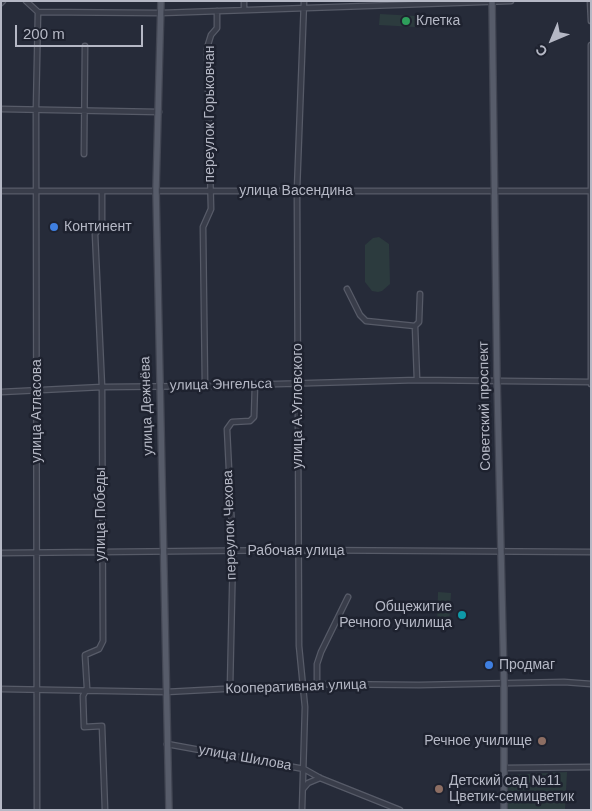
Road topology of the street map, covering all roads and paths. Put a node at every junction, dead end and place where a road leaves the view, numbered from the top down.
1 (26, 1) edge
2 (161, 1) edge
3 (244, 1) edge
4 (304, 1) edge
5 (511, 1) edge
6 (590, 1) edge
7 (492, 2) edge
8 (379, 4) edge
9 (244, 9) junction
10 (304, 9) junction
11 (217, 11) junction
12 (38, 12) junction
13 (161, 13) junction
14 (591, 21) edge
15 (85, 46) dead end
16 (591, 46) edge
17 (1, 109) edge
18 (36, 109) junction
19 (85, 109) junction
20 (158, 112) junction
21 (84, 154) dead end
22 (156, 190) junction
23 (211, 190) junction
24 (297, 190) junction
25 (1, 191) edge
26 (37, 191) junction
27 (102, 191) junction
28 (590, 191) edge
29 (495, 192) junction
30 (347, 289) dead end
31 (420, 294) dead end
32 (415, 326) junction
33 (417, 380) junction
34 (497, 380) junction
35 (591, 383) edge
36 (255, 384) junction
37 (297, 384) junction
38 (102, 386) junction
39 (158, 386) junction
40 (205, 386) junction
41 (1, 392) edge
42 (38, 392) junction
43 (298, 550) junction
44 (164, 551) junction
45 (233, 551) junction
46 (37, 552) junction
47 (101, 552) junction
48 (500, 552) junction
49 (591, 552) edge
50 (1, 553) edge
51 (348, 597) dead end
52 (504, 683) junction
53 (317, 684) junction
54 (591, 684) edge
55 (303, 685) junction
56 (230, 688) junction
57 (1, 689) edge
58 (36, 690) junction
59 (85, 692) junction
60 (166, 692) junction
61 (167, 744) junction
62 (504, 768) junction
63 (591, 768) edge
64 (304, 769) junction
65 (320, 778) junction
66 (303, 789) junction
67 (396, 809) edge
68 (37, 810) edge
69 (106, 810) edge
70 (169, 810) edge
71 (302, 810) edge
72 (504, 810) edge

1 - 12 street
2 - 13 main road, улица Дежнёва
3 - 9 street
4 - 10 street, улица А.Угловского
5 - 7 street
6 - 14 street
7 - 8 street
7 - 29 main road, Советский проспект
8 - 10 street
9 - 10 street
9 - 11 street
10 - 24 street, улица А.Угловского
11 - 13 street
11 - 23 street, переулок Горьковчан
12 - 13 street
12 - 18 street, улица Атласова
13 - 20 main road, улица Дежнёва
15 - 19 street
16 - 28 street
17 - 18 street
18 - 19 street
18 - 26 street, улица Атласова
19 - 20 street
19 - 21 street
20 - 22 main road, улица Дежнёва
22 - 23 street, улица Васендина
22 - 27 street, улица Васендина
22 - 39 main road, улица Дежнёва
23 - 24 street, улица Васендина
23 - 40 street
24 - 29 street, улица Васендина
24 - 37 street, улица А.Угловского
25 - 26 street, улица Васендина
26 - 27 street, улица Васендина
26 - 42 street, улица Атласова
27 - 38 street, улица Победы
28 - 29 street, улица Васендина
28 - 35 street
29 - 34 main road, Советский проспект
30 - 32 street
31 - 32 street
32 - 33 street
33 - 34 street, улица Энгельса
33 - 37 street, улица Энгельса
34 - 35 street, улица Энгельса
34 - 48 main road, Советский проспект
36 - 37 street, улица Энгельса
36 - 40 street, улица Энгельса
36 - 45 street, переулок Чехова
37 - 43 street, улица А.Угловского
38 - 39 street, улица Энгельса
38 - 42 street, улица Энгельса
38 - 47 street, улица Победы
39 - 40 street, улица Энгельса
39 - 44 main road, улица Дежнёва
41 - 42 street, улица Энгельса
42 - 46 street, улица Атласова
43 - 45 street, Рабочая улица
43 - 48 street, Рабочая улица
43 - 55 street, улица А.Угловского
44 - 45 street, Рабочая улица
44 - 47 street, Рабочая улица
44 - 60 main road, улица Дежнёва
45 - 56 street, переулок Чехова
46 - 47 street, Рабочая улица
46 - 50 street, Рабочая улица
46 - 58 street, улица Атласова
47 - 59 street, улица Победы
48 - 49 street, Рабочая улица
48 - 52 main road, Советский проспект
51 - 53 street
52 - 53 street, Кооперативная улица
52 - 54 street, Кооперативная улица
52 - 62 main road, Советский проспект
53 - 55 street, Кооперативная улица
55 - 56 street, Кооперативная улица
55 - 64 street, улица А.Угловского
56 - 60 street, Кооперативная улица
57 - 58 street, Кооперативная улица
58 - 59 street, Кооперативная улица
58 - 68 street, улица Атласова
59 - 60 street, Кооперативная улица
59 - 69 street, улица Победы
60 - 61 main road, улица Дежнёва
61 - 64 street, улица Шилова
61 - 70 main road, улица Дежнёва
62 - 63 street
62 - 72 main road, Советский проспект
64 - 65 street, улица Шилова
64 - 66 street, улица А.Угловского
65 - 66 street, улица Шилова
65 - 67 street, улица Шилова
66 - 71 street, улица А.Угловского

